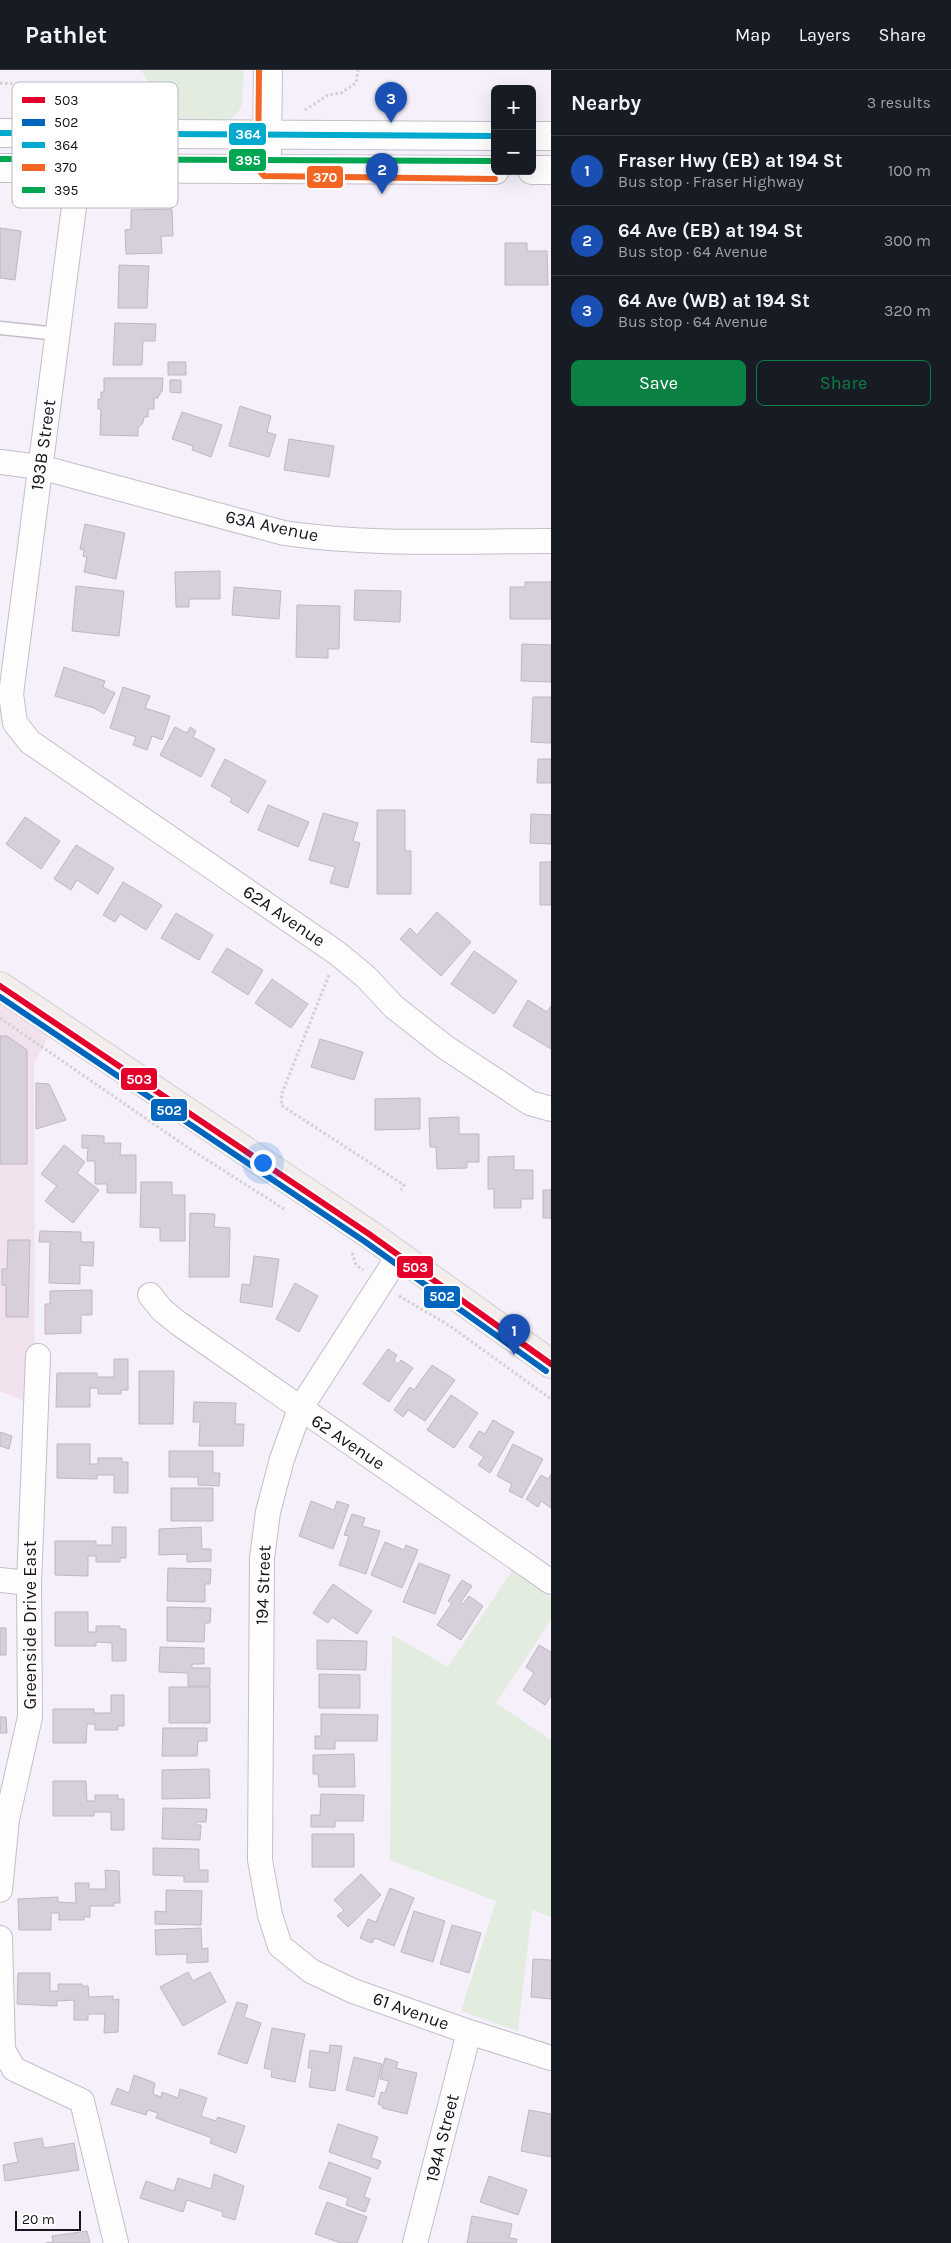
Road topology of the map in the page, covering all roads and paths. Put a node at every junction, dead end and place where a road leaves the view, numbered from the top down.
1 (268, 70) edge
2 (358, 70) edge
3 (303, 112) dead end
4 (178, 134) edge
5 (267, 134) junction
6 (491, 136) edge
7 (536, 136) edge
8 (551, 136) edge
9 (178, 168) edge
10 (267, 168) junction
11 (491, 170) edge
12 (536, 170) edge
13 (551, 170) edge
14 (74, 208) edge
15 (0, 328) edge
16 (58, 334) junction
17 (0, 462) edge
18 (40, 467) junction
19 (551, 541) edge
20 (14, 723) joint
21 (337, 953) junction
22 (0, 986) edge
23 (0, 1018) edge
24 (551, 1109) edge
25 (400, 1190) dead end
26 (289, 1213) dead end
27 (345, 1248) dead end
28 (399, 1255) junction
29 (356, 1265) dead end
30 (150, 1295) dead end
31 (408, 1302) dead end
32 (38, 1356) dead end
33 (551, 1364) edge
34 (551, 1399) edge
35 (300, 1409) junction
36 (0, 1580) edge
37 (551, 1582) edge
38 (29, 1583) junction
39 (0, 1890) edge
40 (0, 1938) edge
41 (280, 1946) joint
42 (469, 2032) junction
43 (551, 2058) edge
44 (116, 2243) edge
45 (415, 2243) edge

1 - 5 main road
2 - 3 path
4 - 5 main road
5 - 6 main road
5 - 10 main road
7 - 8 main road
9 - 10 main road
10 - 11 main road
12 - 13 main road
14 - 16 street, 193B Street
15 - 16 lane
16 - 18 street, 193B Street
17 - 18 street, 63A Avenue
18 - 19 street, 63A Avenue
18 - 20 street, 193B Street
20 - 21 street, 62A Avenue
21 - 24 street, 62A Avenue
21 - 25 path
22 - 28 main road
23 - 26 path
27 - 29 path
28 - 33 main road
28 - 35 street, 194 Street
30 - 35 street, 62 Avenue
31 - 34 path
32 - 38 street, Greenside Drive East
35 - 37 street, 62 Avenue
35 - 41 street, 194 Street
36 - 38 street
38 - 39 street, Greenside Drive East
40 - 44 street
41 - 42 street, 61 Avenue
42 - 43 street, 61 Avenue
42 - 45 street, 194A Street

